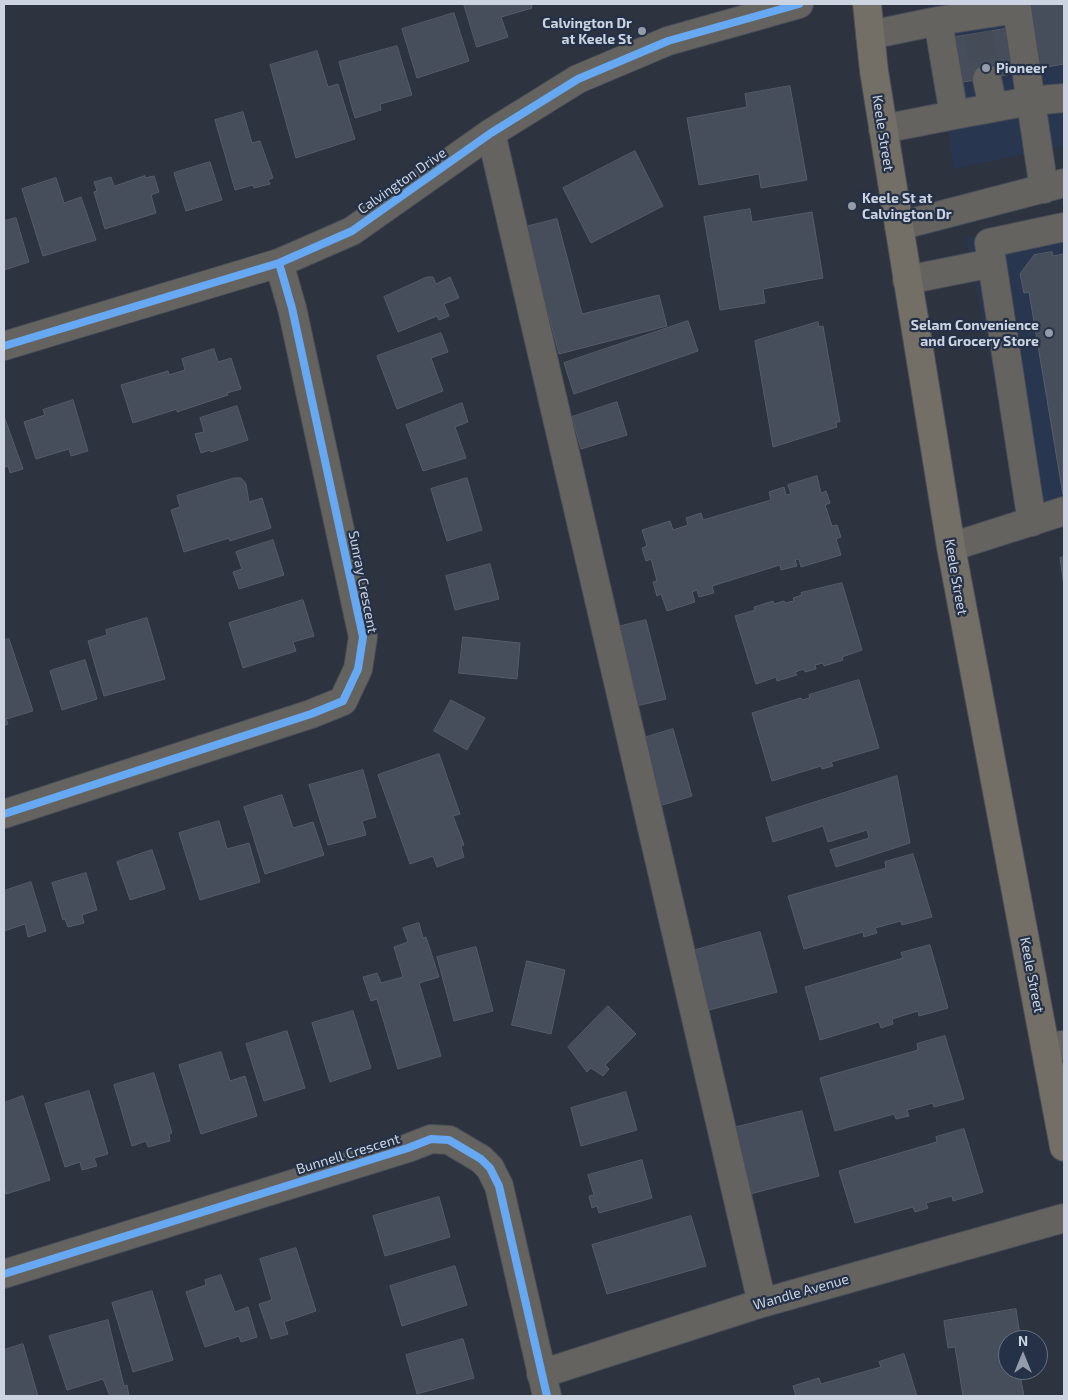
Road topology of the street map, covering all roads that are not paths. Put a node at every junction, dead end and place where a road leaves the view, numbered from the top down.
1 (799, 4) edge
2 (867, 4) edge
3 (938, 21) junction
4 (870, 34) junction
5 (987, 78) tunnel mouth
6 (1064, 98) edge
7 (1030, 101) junction
8 (993, 107) junction
9 (954, 115) junction
10 (883, 129) junction
11 (491, 133) junction
12 (1054, 186) edge
13 (1004, 199) junction
14 (899, 226) junction
15 (1064, 227) edge
16 (1013, 238) junction
17 (279, 263) junction
18 (992, 263) junction
19 (907, 280) junction
20 (4, 346) edge
21 (1064, 512) edge
22 (1032, 522) junction
23 (951, 547) junction
24 (4, 814) edge
25 (1055, 1046) edge
26 (1064, 1146) edge
27 (1064, 1218) edge
28 (4, 1274) edge
29 (762, 1303) junction
30 (544, 1385) edge

1 - 11 street, Calvington Drive
2 - 4 main road, Keele Street
3 - 4 street
3 - 7 street
3 - 9 street
4 - 10 main road, Keele Street
5 - 8 street
6 - 7 street
7 - 8 street
7 - 12 street
8 - 9 street
9 - 10 street
10 - 14 main road, Keele Street
11 - 17 street, Calvington Drive
11 - 29 street
12 - 13 street
13 - 14 street
13 - 16 street
14 - 19 main road, Keele Street
15 - 16 street
16 - 18 street
17 - 20 street, Calvington Drive
17 - 24 street, Sunray Crescent
18 - 19 street
18 - 22 street
19 - 23 main road, Keele Street
21 - 22 street
22 - 23 street
23 - 25 main road, Keele Street
25 - 26 main road, Keele Street
27 - 29 street, Wandle Avenue
28 - 30 street, Bunnell Crescent
29 - 30 street, Wandle Avenue

